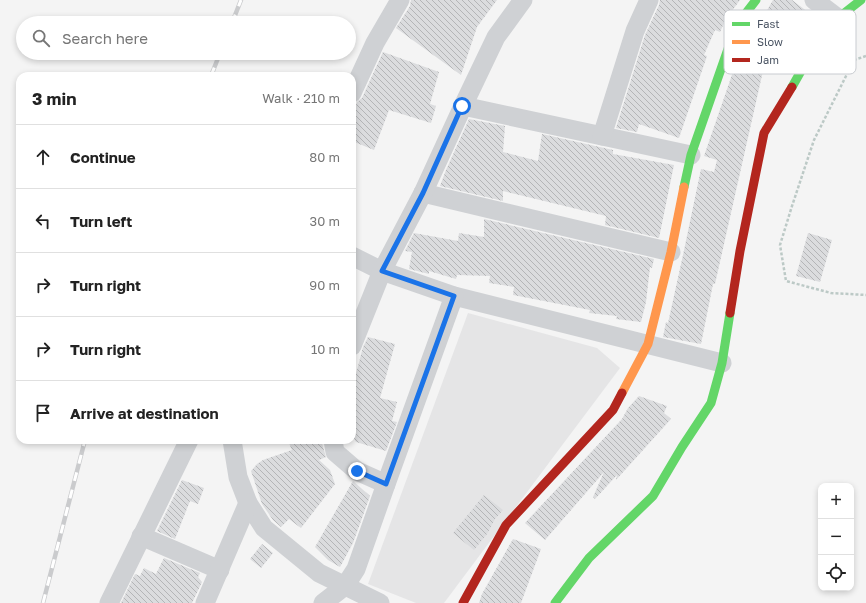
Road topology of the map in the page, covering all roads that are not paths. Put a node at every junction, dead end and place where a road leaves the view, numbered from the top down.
1 (400, 0) edge
2 (523, 0) edge
3 (649, 0) edge
4 (756, 0) edge
5 (814, 0) edge
6 (861, 0) edge
7 (748, 10) edge
8 (827, 10) edge
9 (848, 10) edge
10 (724, 60) edge
11 (800, 74) edge
12 (356, 84) edge
13 (462, 106) junction
14 (602, 136) junction
15 (691, 155) junction
16 (423, 193) junction
17 (671, 252) junction
18 (356, 258) edge
19 (382, 271) junction
20 (454, 296) junction
21 (356, 336) edge
22 (648, 344) junction
23 (722, 363) junction
24 (187, 444) edge
25 (233, 444) edge
26 (334, 444) edge
27 (386, 484) junction
28 (248, 503) junction
29 (141, 536) junction
30 (220, 570) junction
31 (345, 586) junction
32 (109, 603) edge
33 (205, 603) edge
34 (322, 603) edge
35 (380, 603) edge
36 (463, 603) edge
37 (555, 603) edge

1 - 12 street
2 - 13 street
3 - 14 street
4 - 7 street
5 - 8 street
6 - 9 street
10 - 15 street
11 - 23 street
13 - 14 street
13 - 16 street
14 - 15 street
15 - 17 street
16 - 17 street
16 - 19 street
17 - 22 street
18 - 19 street
19 - 20 street
19 - 21 street
20 - 22 street
20 - 27 street
22 - 23 street
22 - 36 street
23 - 37 street
24 - 29 street
25 - 28 street
26 - 27 street
27 - 31 street
28 - 30 street
28 - 31 street
29 - 30 street
29 - 32 street
30 - 33 street
31 - 34 street
31 - 35 street

